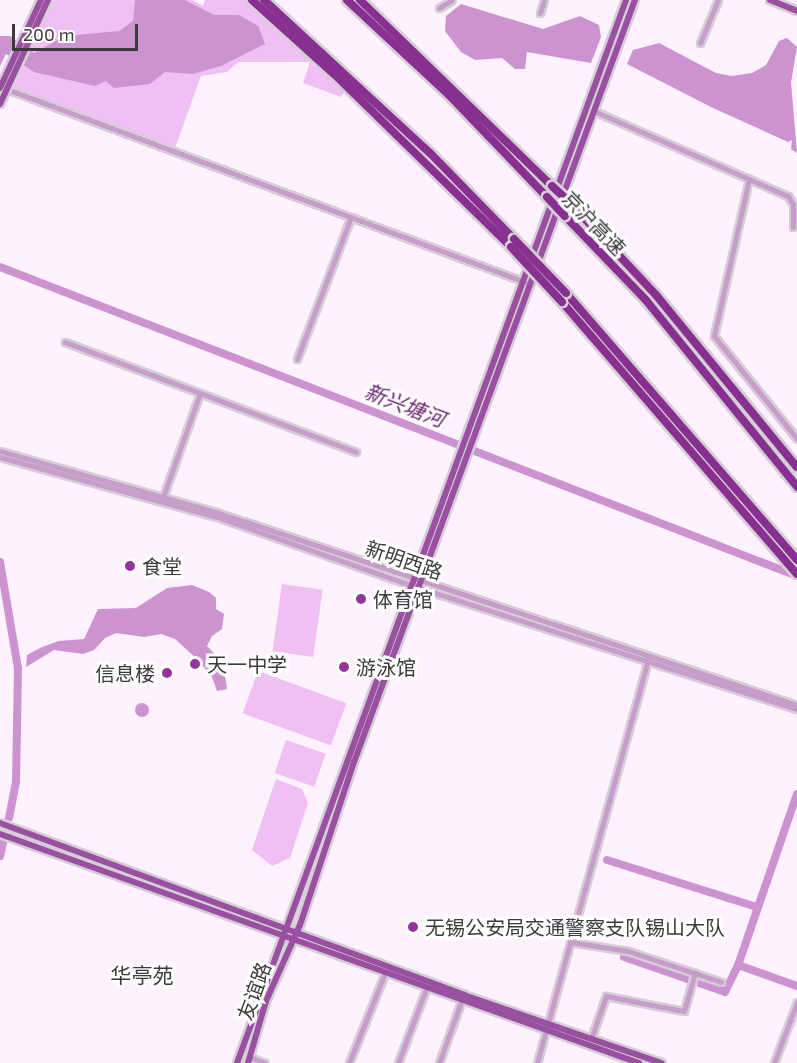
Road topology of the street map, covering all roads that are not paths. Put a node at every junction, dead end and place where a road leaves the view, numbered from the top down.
1 (41, 0) edge
2 (48, 0) edge
3 (252, 0) edge
4 (264, 0) edge
5 (347, 0) edge
6 (360, 0) edge
7 (452, 0) edge
8 (544, 0) edge
9 (626, 0) edge
10 (635, 0) edge
11 (718, 0) edge
12 (770, 0) edge
13 (439, 8) dead end
14 (797, 11) edge
15 (540, 13) dead end
16 (700, 43) dead end
17 (0, 88) edge
18 (0, 104) edge
19 (594, 111) junction
20 (749, 179) junction
21 (351, 217) junction
22 (793, 227) dead end
23 (525, 282) junction
24 (65, 342) dead end
25 (297, 359) dead end
26 (200, 393) junction
27 (797, 439) edge
28 (0, 451) edge
29 (356, 452) dead end
30 (0, 457) edge
31 (797, 467) edge
32 (797, 487) edge
33 (731, 489) junction
34 (163, 496) junction
35 (797, 560) edge
36 (797, 574) edge
37 (411, 582) junction
38 (420, 585) junction
39 (649, 657) junction
40 (797, 705) edge
41 (797, 710) edge
42 (0, 823) edge
43 (0, 834) edge
44 (286, 927) junction
45 (297, 931) junction
46 (283, 935) junction
47 (292, 939) junction
48 (570, 942) junction
49 (385, 973) junction
50 (695, 973) junction
51 (721, 982) dead end
52 (426, 989) junction
53 (461, 1002) junction
54 (797, 1002) edge
55 (547, 1028) junction
56 (591, 1039) junction
57 (249, 1060) edge
58 (237, 1063) edge
59 (265, 1063) edge
60 (350, 1063) edge
61 (398, 1063) edge
62 (439, 1063) edge
63 (537, 1063) edge
64 (639, 1063) edge
65 (662, 1063) edge
66 (774, 1063) edge

1 - 17 main road, bridge
2 - 18 main road, bridge
3 - 33 highway, bridge
4 - 33 highway, bridge
5 - 32 highway, 京沪高速, bridge
6 - 31 highway, 京沪高速, bridge
7 - 13 street
8 - 15 street
9 - 23 main road, 友谊路
10 - 19 main road, 友谊路
11 - 16 street
12 - 14 main road
17 - 21 street
19 - 20 street
19 - 38 main road, 友谊路
20 - 22 street
20 - 27 street
21 - 23 street
21 - 25 street
23 - 37 main road, 友谊路
24 - 26 street
26 - 29 street
26 - 34 street
28 - 34 street, 新明西路
30 - 37 street, 新明西路
33 - 35 highway
33 - 36 highway
34 - 37 street, 新明西路
37 - 38 street, 新明西路
37 - 44 main road, 友谊路
38 - 39 street, 新明西路
38 - 45 main road, 友谊路
39 - 40 street, 新明西路
39 - 41 street, 新明西路
39 - 48 street
42 - 44 main road
43 - 46 main road
44 - 45 main road
44 - 46 main road, 友谊路
45 - 47 main road, 友谊路
45 - 55 main road
46 - 47 main road
46 - 58 main road, 友谊路
47 - 49 main road
47 - 57 main road, 友谊路
48 - 50 street
48 - 55 street
49 - 52 main road
49 - 60 street
50 - 51 street
50 - 56 street
52 - 53 main road
52 - 61 street
53 - 55 main road
53 - 62 street
54 - 66 street
55 - 56 main road
55 - 63 street
55 - 64 main road
56 - 65 main road
57 - 59 street

